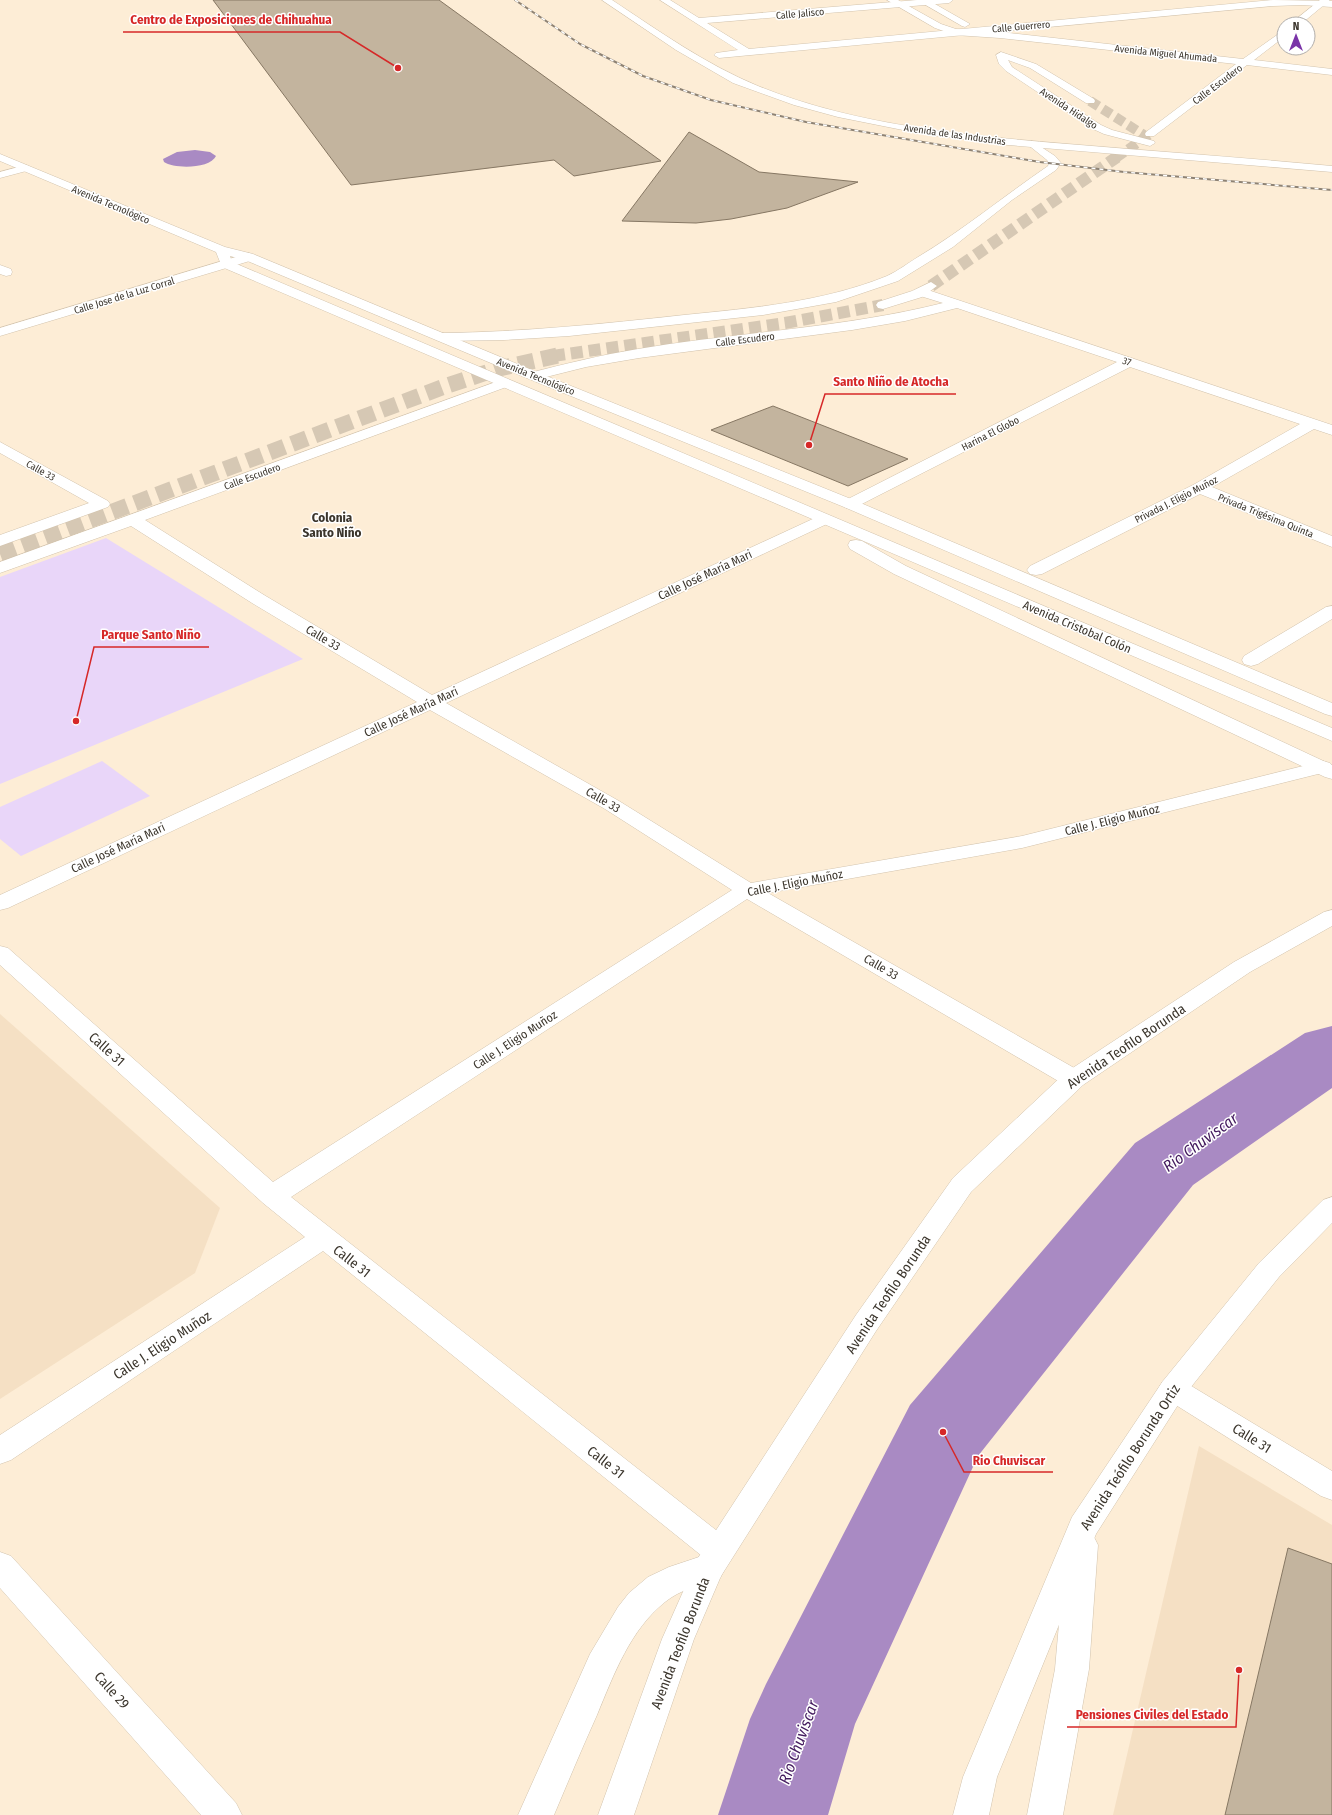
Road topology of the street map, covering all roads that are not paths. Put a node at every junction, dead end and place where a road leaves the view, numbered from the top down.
1 (606, 0) edge
2 (664, 0) edge
3 (949, 0) edge
4 (922, 1) edge
5 (894, 2) edge
6 (1327, 2) edge
7 (1175, 3) dead end
8 (1192, 10) junction
9 (1307, 16) edge
10 (699, 21) junction
11 (955, 32) junction
12 (976, 32) junction
13 (1000, 35) joint
14 (1276, 39) edge
15 (995, 50) junction
16 (747, 52) junction
17 (1247, 62) junction
18 (739, 65) dead end
19 (1332, 72) edge
20 (1090, 101) tunnel mouth
21 (948, 123) dead end
22 (1150, 139) junction
23 (1032, 144) junction
24 (1276, 154) dead end
25 (0, 157) edge
26 (26, 168) junction
27 (1332, 169) edge
28 (0, 175) edge
29 (221, 250) junction
30 (249, 257) junction
31 (226, 264) junction
32 (957, 304) junction
33 (883, 305) tunnel mouth
34 (0, 332) edge
35 (442, 337) junction
36 (1129, 362) junction
37 (534, 376) junction
38 (504, 383) junction
39 (1313, 423) junction
40 (1332, 430) edge
41 (0, 447) edge
42 (1199, 488) junction
43 (850, 504) junction
44 (872, 514) junction
45 (133, 520) junction
46 (831, 523) junction
47 (0, 541) edge
48 (1332, 542) edge
49 (0, 568) edge
50 (1036, 570) junction
51 (1332, 611) edge
52 (1251, 660) junction
53 (1332, 694) edge
54 (432, 703) junction
55 (1332, 710) edge
56 (1332, 735) edge
57 (1327, 770) edge
58 (747, 890) junction
59 (0, 903) edge
60 (1332, 917) edge
61 (0, 953) edge
62 (1074, 1079) junction
63 (272, 1196) junction
64 (1332, 1207) edge
65 (323, 1238) junction
66 (1173, 1389) junction
67 (0, 1451) edge
68 (1332, 1487) edge
69 (1083, 1527) junction
70 (714, 1560) junction
71 (0, 1566) edge
72 (224, 1815) edge
73 (536, 1815) edge
74 (616, 1815) edge
75 (971, 1815) edge
76 (1045, 1815) edge

1 - 23 street, Avenida de las Industrias
2 - 10 street
3 - 4 street, Calle Jalisco
4 - 5 street, Calle Jalisco
4 - 12 street, Avenida Hidalgo
5 - 10 street, Calle Jalisco
5 - 11 street
6 - 8 street, Calle Guerrero
6 - 9 street
7 - 8 street
8 - 12 street, Calle Guerrero
10 - 16 street
11 - 12 street, Calle Guerrero
11 - 16 street, Calle Guerrero
12 - 13 street, Avenida Hidalgo
12 - 15 street, Avenida Hidalgo
13 - 17 street, Avenida Miguel Ahumada
14 - 17 street, Calle Escudero
15 - 20 street, Avenida Hidalgo
15 - 22 street, Avenida Hidalgo
16 - 18 street, Calle Guerrero
17 - 19 street, Avenida Miguel Ahumada
17 - 22 street, Calle Escudero
21 - 22 street, Avenida de las Industrias
22 - 24 street, Avenida de las Industrias
23 - 27 street, Avenida de las Industrias
23 - 35 street
25 - 26 street, Avenida Tecnológico
26 - 28 street
26 - 29 street, Avenida Tecnológico
29 - 30 street, Avenida Tecnológico
29 - 31 street
30 - 31 street, Calle Jose de la Luz Corral
30 - 35 street, Avenida Tecnológico
31 - 34 street, Calle Jose de la Luz Corral
31 - 38 street, Avenida Tecnológico
32 - 33 street, 37
32 - 36 street, 37
32 - 37 street, Calle Escudero
35 - 37 street, Avenida Tecnológico
36 - 39 street, 37
36 - 43 street, Harina El Globo
37 - 43 street, Avenida Tecnológico
38 - 45 street, Calle Escudero
38 - 46 street, Avenida Tecnológico
39 - 40 street, 37
39 - 42 street, Privada J. Eligio Muñoz
41 - 47 street, Calle 33
42 - 48 street, Privada Trigésima Quinta
42 - 50 street, Privada J. Eligio Muñoz
43 - 44 street, Avenida Cristobal Colón
44 - 50 street
44 - 55 street, Avenida Cristobal Colón
45 - 49 street, Calle Escudero
45 - 54 street, Calle 33
46 - 54 street, Calle José María Mari
46 - 56 street, Avenida Cristobal Colón
46 - 57 street
50 - 52 street
51 - 52 street
52 - 53 street
54 - 58 street, Calle 33
54 - 59 street, Calle José María Mari
57 - 58 street, Calle J. Eligio Muñoz
58 - 62 street, Calle 33
58 - 63 street, Calle J. Eligio Muñoz
60 - 62 street, Avenida Teofilo Borunda
61 - 63 street, Calle 31
62 - 70 street, Avenida Teofilo Borunda
63 - 65 street, Calle 31
64 - 66 street, Avenida Teófilo Borunda Ortiz
65 - 67 street, Calle J. Eligio Muñoz
65 - 70 street, Calle 31
66 - 68 street, Calle 31
66 - 69 street, Avenida Teófilo Borunda Ortiz
69 - 75 street, Avenida Teófilo Borunda Ortiz
69 - 76 street
70 - 73 street
70 - 74 street, Avenida Teofilo Borunda
71 - 72 street, Calle 29

